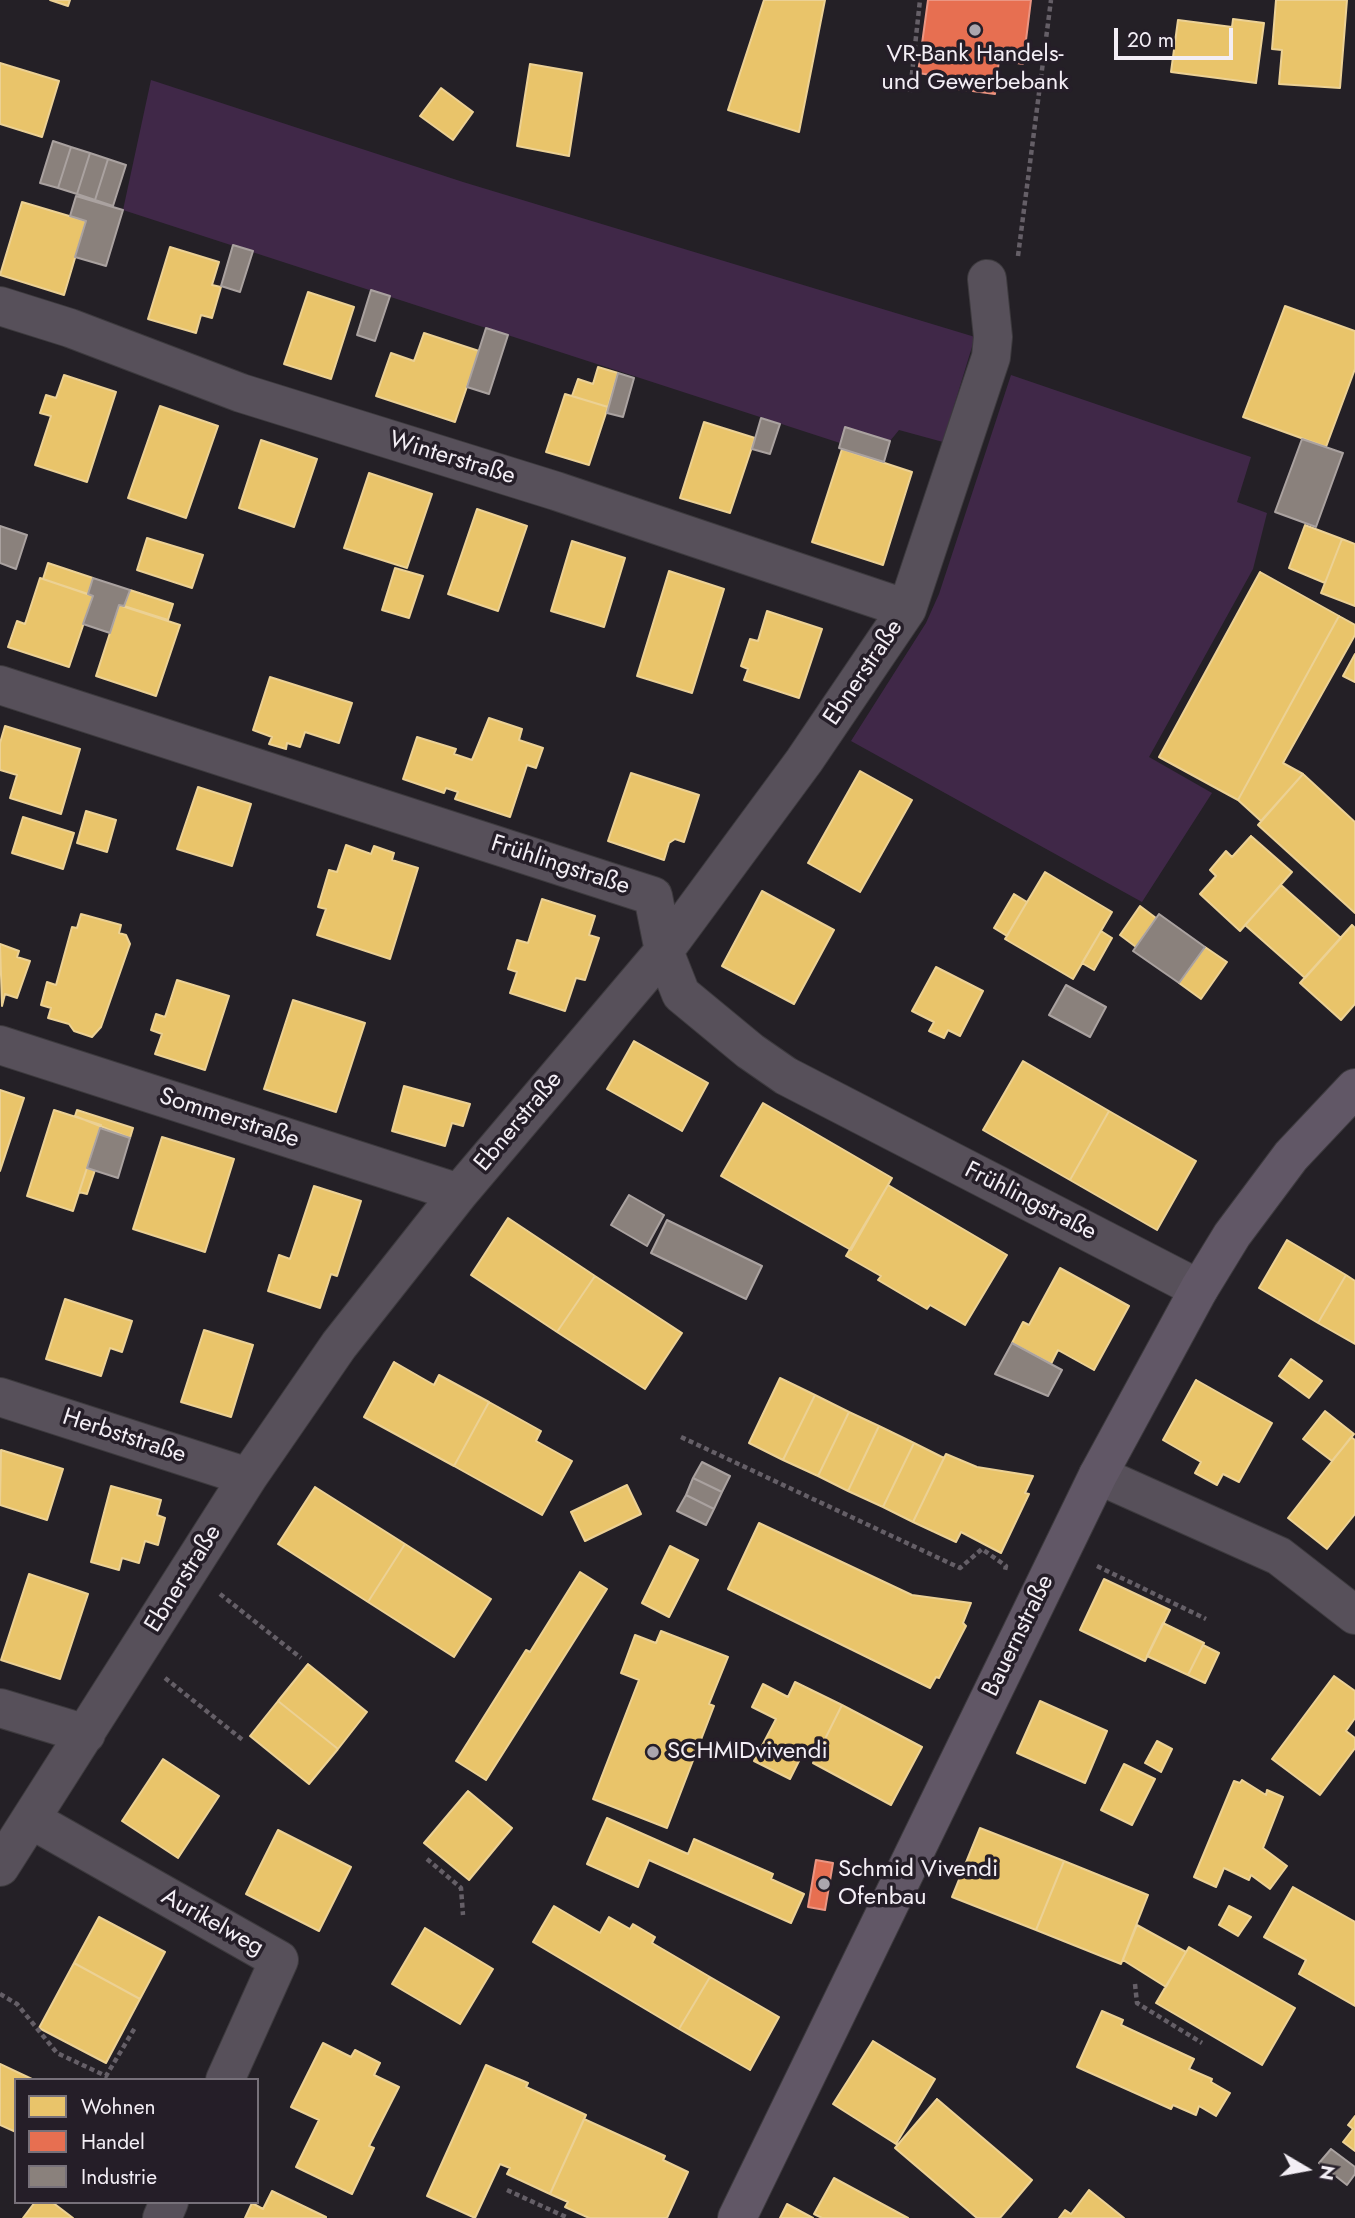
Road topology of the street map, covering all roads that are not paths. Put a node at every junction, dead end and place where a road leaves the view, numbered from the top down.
1 (1002, 270) road end
2 (0, 306) edge
3 (906, 609) junction
4 (0, 685) edge
5 (664, 951) junction
6 (0, 1045) edge
7 (1355, 1088) edge
8 (459, 1194) junction
9 (1199, 1289) junction
10 (0, 1397) edge
11 (1098, 1475) junction
12 (248, 1477) junction
13 (1355, 1615) edge
14 (0, 1707) edge
15 (86, 1734) junction
16 (32, 1821) junction
17 (0, 1867) edge
18 (226, 2078) edge
19 (737, 2218) edge

1 - 3 street, Ebnerstraße
2 - 3 street, Winterstraße
3 - 5 street, Ebnerstraße
4 - 5 street, Frühlingstraße
5 - 8 street, Ebnerstraße
5 - 9 street, Frühlingstraße
6 - 8 street, Sommerstraße
7 - 9 main road, Bauernstraße
8 - 12 street, Ebnerstraße
9 - 11 main road, Bauernstraße
10 - 12 street, Herbststraße
11 - 13 street
11 - 19 main road, Bauernstraße
12 - 15 street, Ebnerstraße
14 - 15 street
15 - 16 street, Ebnerstraße
16 - 17 street, Ebnerstraße
16 - 18 street, Aurikelweg

